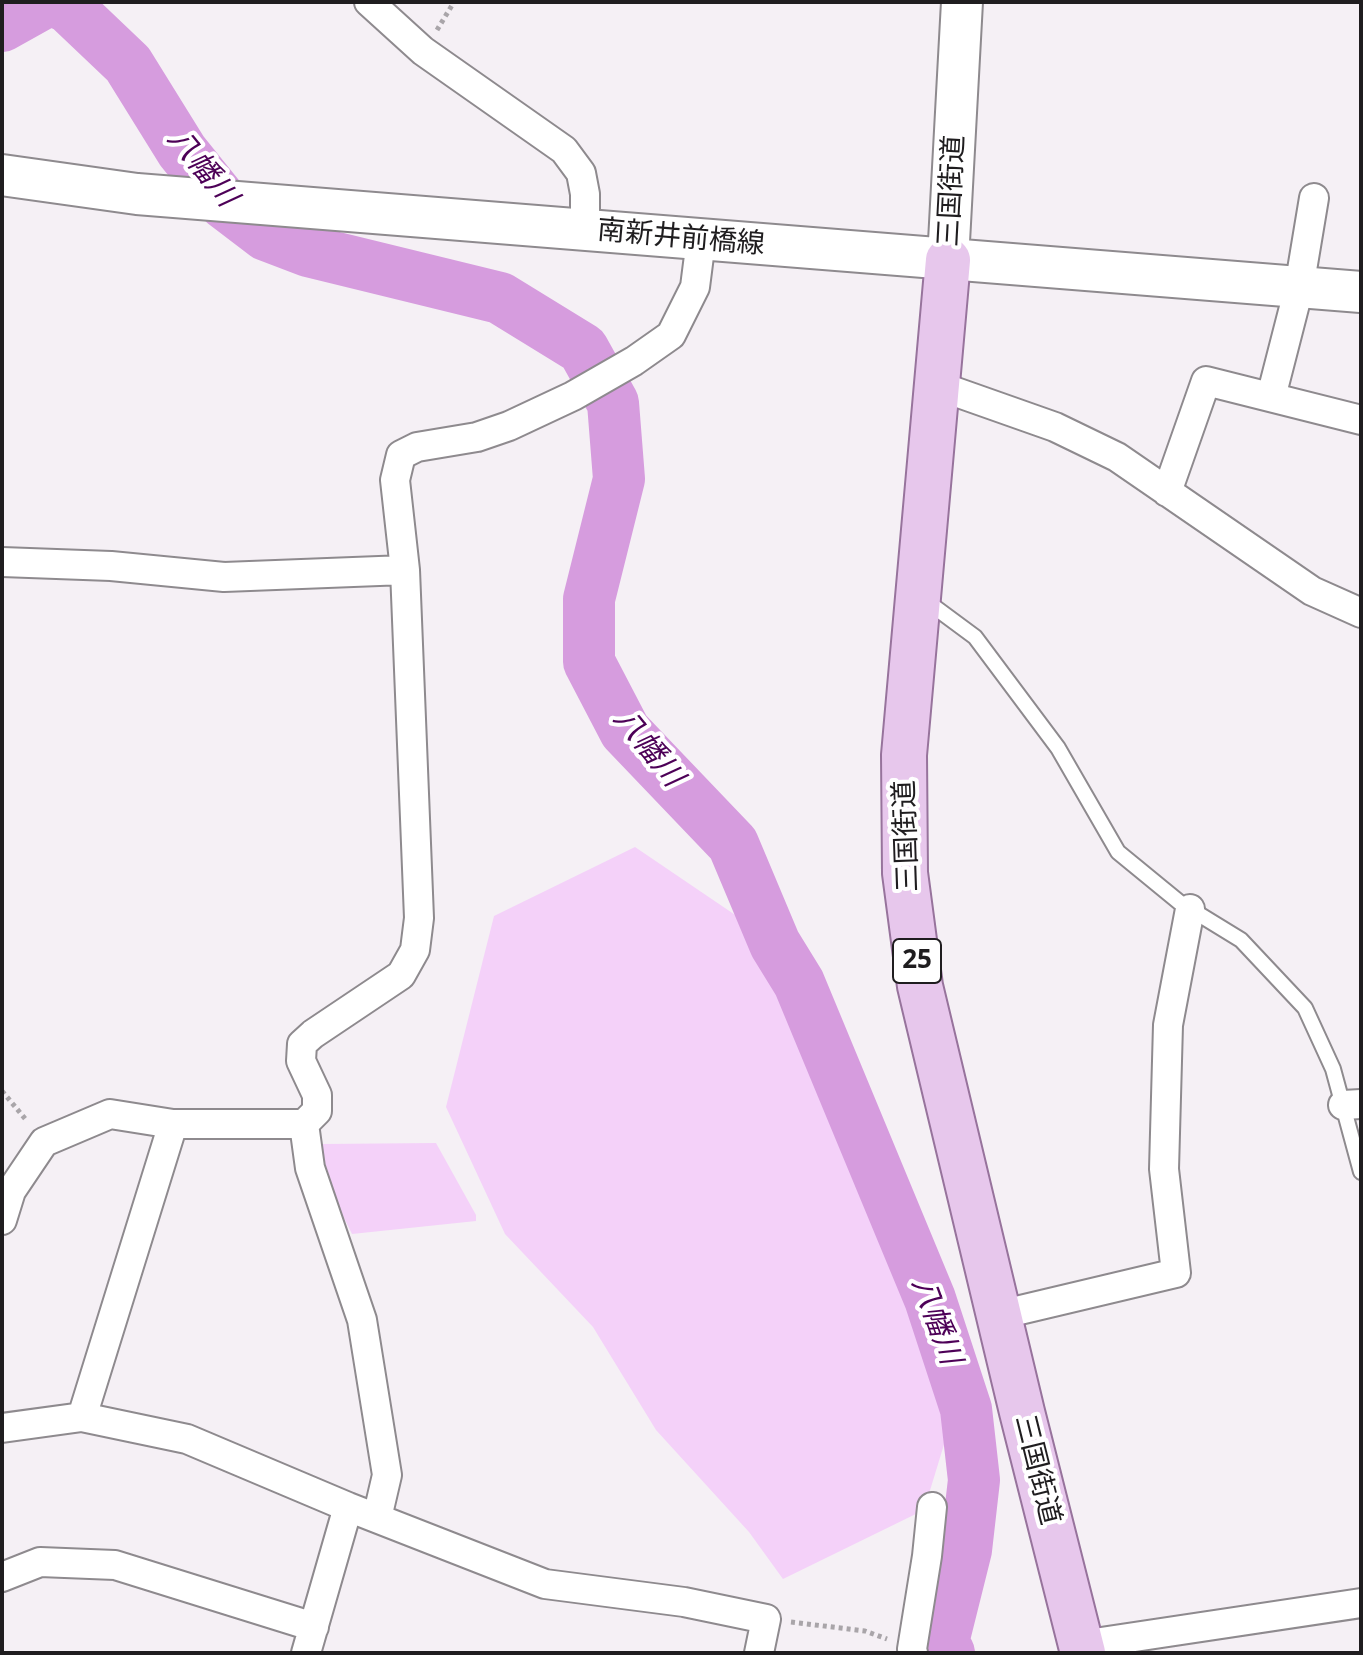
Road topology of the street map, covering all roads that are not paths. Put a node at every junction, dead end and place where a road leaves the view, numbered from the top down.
1 (369, 2) edge
2 (962, 2) edge
3 (2, 175) edge
4 (1314, 198) dead end
5 (585, 230) junction
6 (701, 240) junction
7 (948, 260) junction
8 (1299, 288) junction
9 (1361, 292) edge
10 (936, 385) junction
11 (1271, 397) junction
12 (1361, 420) edge
13 (1167, 492) junction
14 (2, 562) edge
15 (405, 570) junction
16 (918, 595) junction
17 (1361, 613) edge
18 (1190, 909) junction
19 (1352, 1105) edge
20 (173, 1124) junction
21 (304, 1124) junction
22 (1361, 1172) edge
23 (2, 1220) edge
24 (999, 1315) junction
25 (82, 1417) junction
26 (2, 1428) edge
27 (348, 1507) junction
28 (932, 1507) dead end
29 (377, 1518) junction
30 (2, 1577) edge
31 (1361, 1603) edge
32 (310, 1640) edge
33 (1082, 1649) edge
34 (913, 1651) edge
35 (759, 1653) edge

1 - 5 street
2 - 7 main road, 三国街道
3 - 5 main road, 南新井前橋線
4 - 8 street
5 - 6 main road, 南新井前橋線
6 - 7 main road, 南新井前橋線
6 - 15 street
7 - 8 main road, 南新井前橋線
7 - 10 main road, 三国街道 / 25
8 - 9 main road, 南新井前橋線
8 - 11 street
10 - 13 street
10 - 16 main road, 三国街道 / 25
11 - 12 street
11 - 13 street
13 - 17 street
14 - 15 street
15 - 21 street
16 - 18 lane
16 - 24 main road, 三国街道 / 25
18 - 19 lane
18 - 24 street
19 - 22 lane
20 - 21 street
20 - 23 street
20 - 25 street
21 - 29 street
24 - 33 main road, 三国街道 / 25
25 - 26 street
25 - 27 street
27 - 29 street
27 - 32 street
28 - 34 street
29 - 35 street
30 - 32 street
31 - 33 street

